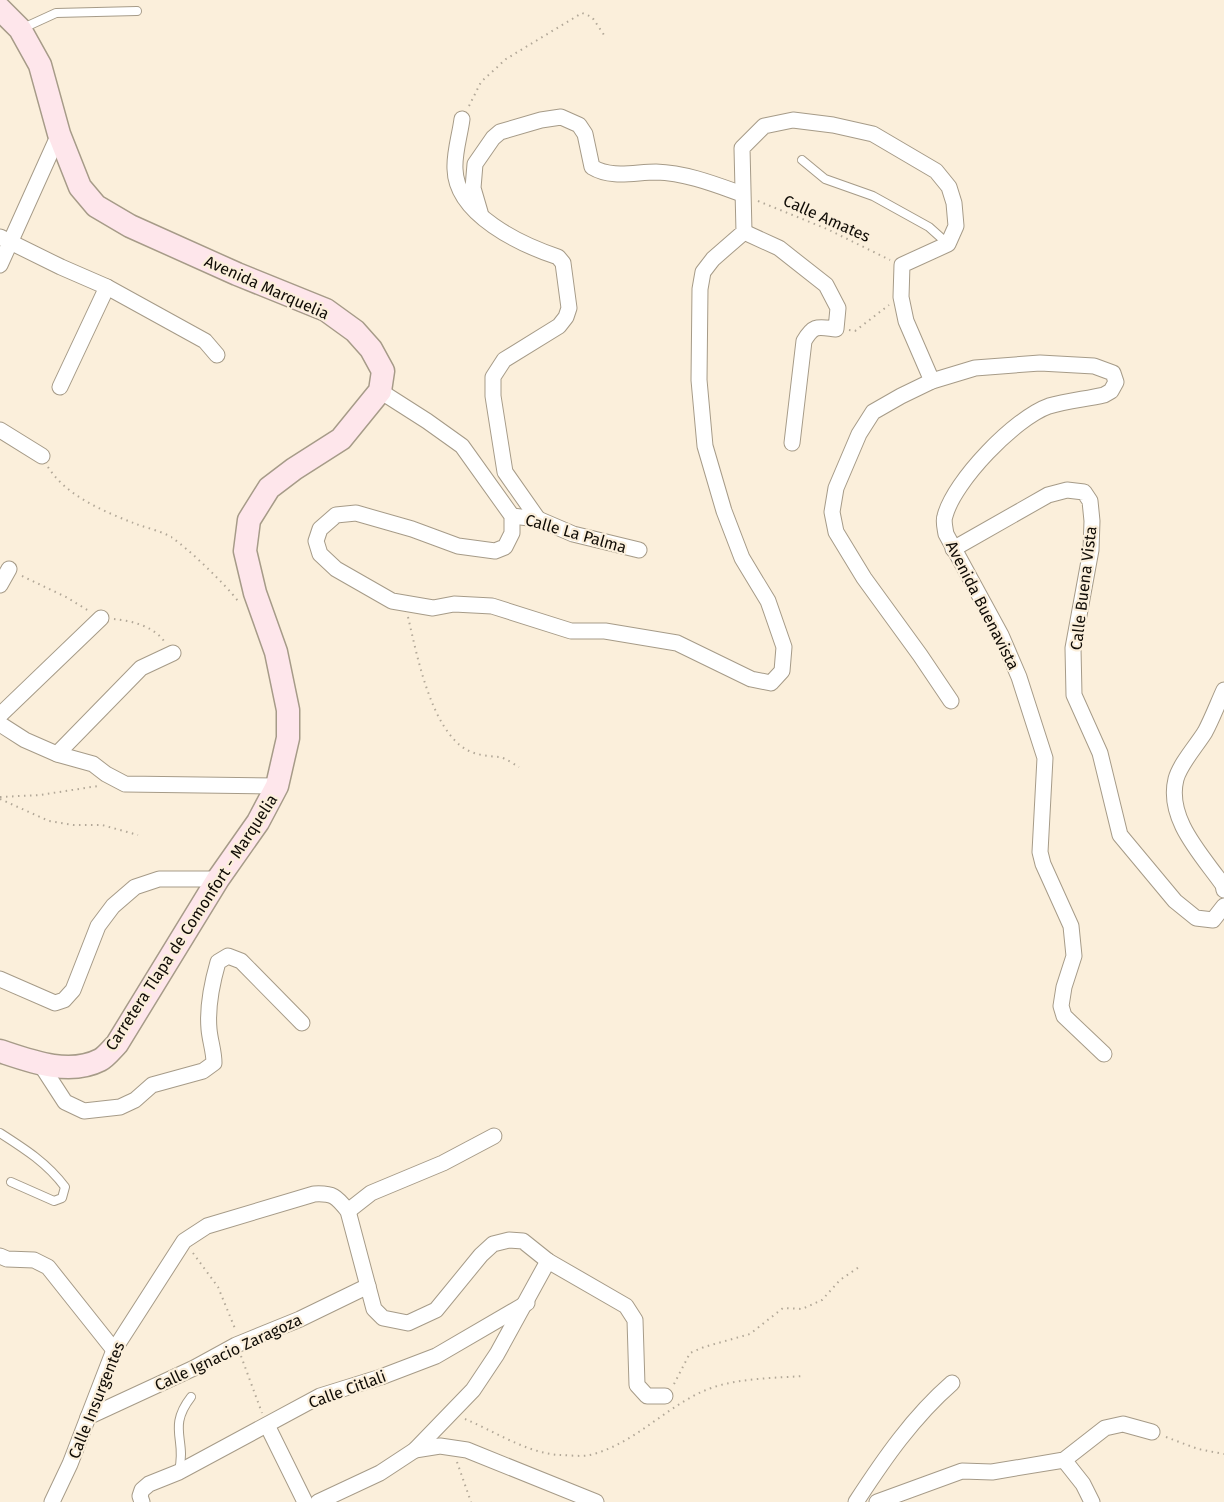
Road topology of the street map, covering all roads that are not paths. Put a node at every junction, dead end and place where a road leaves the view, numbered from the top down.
1 (0, 9) edge
2 (137, 11) dead end
3 (20, 30) junction
4 (462, 119) road end
5 (59, 134) junction
6 (802, 160) dead end
7 (742, 194) junction
8 (481, 215) junction
9 (744, 232) junction
10 (5, 240) edge
11 (948, 244) junction
12 (0, 265) edge
13 (106, 286) junction
14 (217, 355) dead end
15 (932, 381) junction
16 (60, 387) dead end
17 (380, 391) junction
18 (0, 430) edge
19 (792, 443) dead end
20 (42, 456) road end
21 (512, 516) junction
22 (538, 519) junction
23 (953, 549) junction
24 (639, 550) dead end
25 (9, 569) road end
26 (0, 585) edge
27 (101, 618) road end
28 (173, 653) road end
29 (1224, 690) edge
30 (951, 701) dead end
31 (0, 715) edge
32 (0, 724) edge
33 (57, 754) junction
34 (277, 786) junction
35 (218, 879) junction
36 (1224, 890) edge
37 (1224, 906) edge
38 (0, 979) edge
39 (302, 1023) dead end
40 (0, 1051) edge
41 (1104, 1054) dead end
42 (41, 1065) junction
43 (0, 1133) edge
44 (494, 1136) dead end
45 (11, 1182) dead end
46 (348, 1211) junction
47 (0, 1256) edge
48 (548, 1261) junction
49 (368, 1286) junction
50 (527, 1303) junction
51 (114, 1350) junction
52 (952, 1383) dead end
53 (665, 1396) road end
54 (191, 1397) dead end
55 (88, 1417) junction
56 (267, 1425) junction
57 (1152, 1432) road end
58 (415, 1450) junction
59 (1064, 1460) junction
60 (179, 1472) junction
61 (141, 1499) edge
62 (52, 1502) edge
63 (305, 1502) edge
64 (318, 1502) edge
65 (596, 1502) edge
66 (856, 1502) edge
67 (877, 1502) edge
68 (1092, 1502) edge

1 - 3 main road, Avenida Marquelia
2 - 3 lane
3 - 5 main road, Avenida Marquelia
4 - 8 street
5 - 10 street
5 - 17 main road, Avenida Marquelia
6 - 11 lane
7 - 8 street
7 - 9 street
7 - 11 street
8 - 22 street
9 - 19 street
9 - 21 street
10 - 12 street
10 - 13 street
11 - 15 street
13 - 14 street
13 - 16 street
15 - 23 street, Avenida Buenavista
15 - 30 street
17 - 21 street
17 - 34 main road
18 - 20 street
21 - 22 street, Calle La Palma
22 - 24 street, Calle La Palma
23 - 37 street, Calle Buena Vista
23 - 41 street, Avenida Buenavista
25 - 26 street
27 - 31 street
28 - 33 street
29 - 36 street
32 - 33 street
33 - 34 street
34 - 35 main road, Carretera Tlapa de Comonfort - Marquelia
35 - 38 street
35 - 42 main road, Carretera Tlapa de Comonfort - Marquelia
39 - 42 street
40 - 42 main road, Carretera Tlapa de Comonfort - Marquelia
43 - 45 lane
44 - 46 street
46 - 49 street
46 - 51 street, Calle Insurgentes
47 - 51 street
48 - 49 street
48 - 50 street
48 - 53 street
49 - 55 street, Calle Ignacio Zaragoza
50 - 56 street, Calle Citlali
50 - 58 street
51 - 55 street, Calle Insurgentes
52 - 66 street
54 - 60 lane
55 - 62 street, Calle Insurgentes
56 - 60 street, Calle Citlali
56 - 63 street
57 - 59 street
58 - 64 street
58 - 65 street
59 - 67 street
59 - 68 street
60 - 61 street, Calle Citlali

